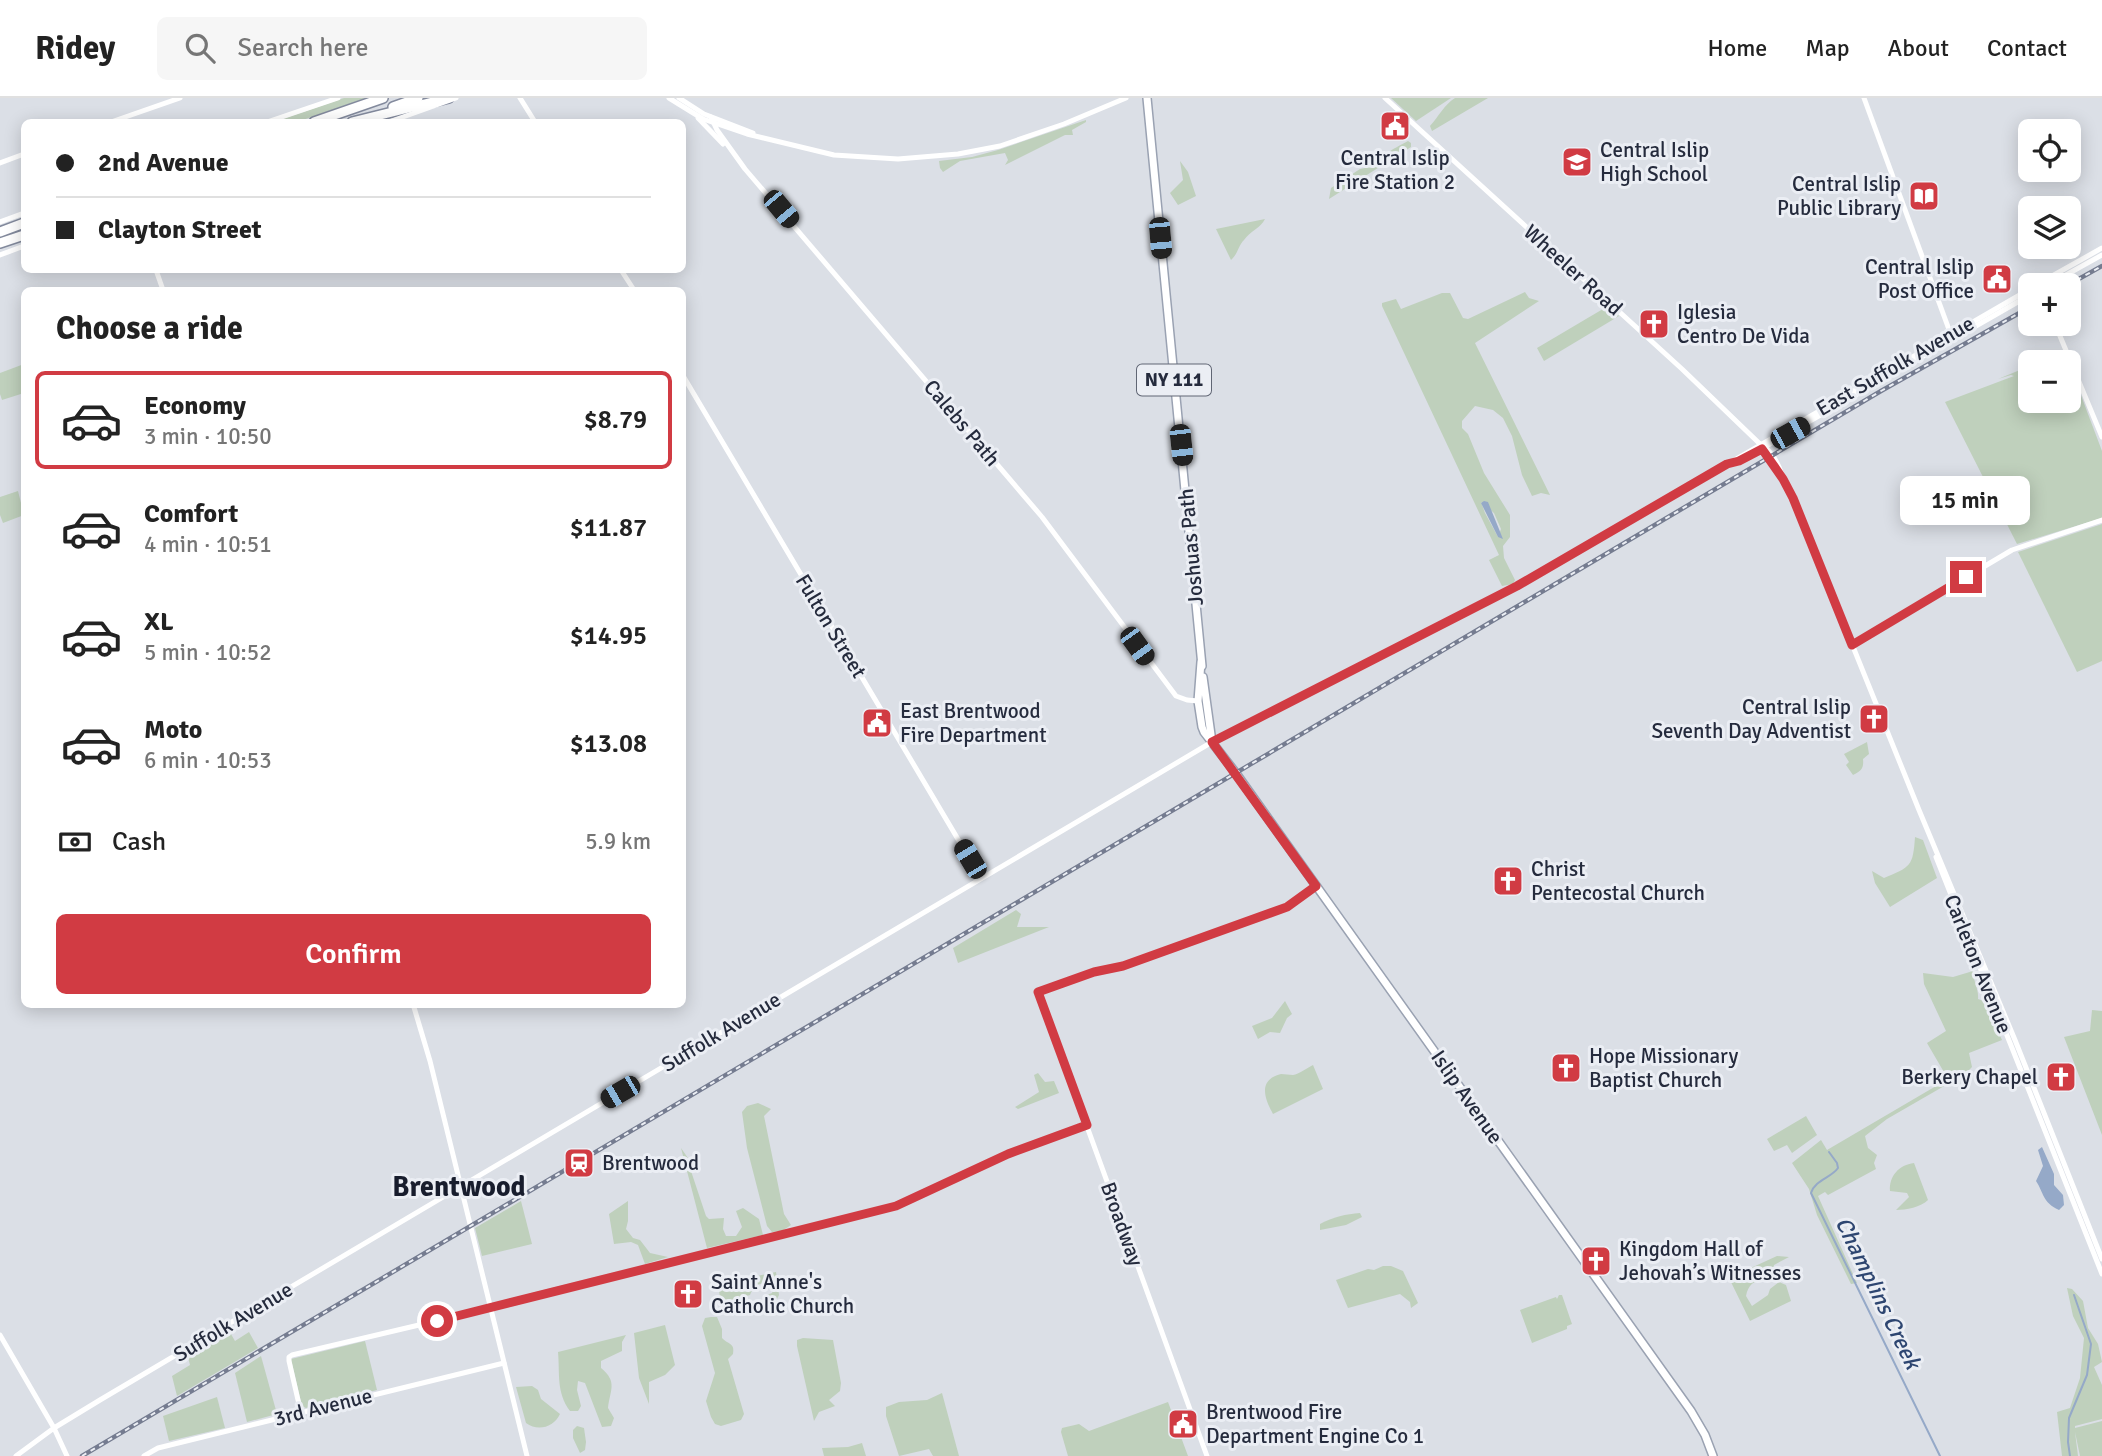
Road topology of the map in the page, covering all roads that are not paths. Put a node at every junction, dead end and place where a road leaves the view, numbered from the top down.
1 (180, 98) edge
2 (338, 98) edge
3 (381, 98) edge
4 (418, 98) edge
5 (449, 98) edge
6 (456, 98) edge
7 (520, 98) edge
8 (669, 98) edge
9 (679, 98) edge
10 (1126, 98) edge
11 (1147, 98) edge
12 (1385, 98) edge
13 (1864, 98) edge
14 (169, 100) edge
15 (694, 113) junction
16 (119, 119) edge
17 (276, 119) edge
18 (323, 119) edge
19 (358, 119) edge
20 (362, 119) edge
21 (397, 119) edge
22 (533, 119) edge
23 (712, 120) junction
24 (734, 129) junction
25 (756, 135) junction
26 (724, 140) junction
27 (21, 155) edge
28 (0, 163) edge
29 (741, 164) junction
30 (21, 214) edge
31 (0, 222) edge
32 (21, 224) edge
33 (0, 232) edge
34 (21, 236) edge
35 (0, 243) edge
36 (21, 247) edge
37 (2102, 248) edge
38 (0, 255) edge
39 (2102, 255) edge
40 (2058, 273) edge
41 (2070, 273) edge
42 (2018, 296) edge
43 (2018, 301) edge
44 (1952, 336) junction
45 (2060, 336) edge
46 (686, 381) edge
47 (2102, 437) edge
48 (1777, 440) junction
49 (1762, 447) junction
50 (1771, 457) junction
51 (2102, 520) edge
52 (1852, 645) junction
53 (1201, 662) junction
54 (1198, 701) junction
55 (1206, 710) junction
56 (1212, 742) junction
57 (1919, 810) junction
58 (981, 878) junction
59 (1316, 886) junction
60 (414, 1008) edge
61 (1087, 1125) junction
62 (461, 1186) junction
63 (2102, 1259) edge
64 (2102, 1274) edge
65 (491, 1308) junction
66 (0, 1335) edge
67 (0, 1344) edge
68 (504, 1363) junction
69 (19, 1370) junction
70 (301, 1413) junction
71 (54, 1428) junction
72 (16, 1456) edge
73 (67, 1456) edge
74 (144, 1456) edge
75 (527, 1456) edge
76 (1207, 1456) edge
77 (1713, 1456) edge

1 - 14 main road
2 - 17 main road
3 - 18 highway
4 - 19 highway
5 - 20 highway
6 - 21 main road
7 - 22 main road
8 - 15 main road
9 - 23 main road
10 - 25 main road
11 - 53 main road, Joshuas Path / NY 111
12 - 49 main road, Wheeler Road
13 - 44 main road
14 - 16 main road
15 - 23 main road
15 - 29 main road
23 - 24 main road
23 - 25 main road
23 - 26 main road, Calebs Path
24 - 25 main road
24 - 26 main road
26 - 29 main road, Calebs Path
27 - 28 main road
29 - 54 main road, Calebs Path
30 - 31 main road
32 - 33 highway
34 - 35 highway
36 - 38 main road
37 - 40 main road
39 - 41 main road
42 - 44 main road, East Suffolk Avenue
43 - 44 main road, East Suffolk Avenue
44 - 48 main road, East Suffolk Avenue
44 - 49 main road, East Suffolk Avenue
45 - 47 main road
46 - 58 main road, Fulton Street
48 - 49 main road, East Suffolk Avenue
48 - 50 main road
49 - 50 main road, Wheeler Road
49 - 56 main road, Suffolk Avenue
50 - 52 main road, Carleton Avenue
51 - 52 main road
52 - 57 main road, Carleton Avenue
53 - 54 main road, Joshuas Path / NY 111
53 - 55 main road, Joshuas Path / NY 111
54 - 55 main road
54 - 56 main road, Joshuas Path / NY 111
55 - 56 main road, Joshuas Path / NY 111
56 - 58 main road, Suffolk Avenue
56 - 59 main road, Islip Avenue / NY 111
57 - 63 main road, Carleton Avenue
57 - 64 main road, Carleton Avenue
58 - 62 main road, Suffolk Avenue
59 - 61 main road, Broadway
59 - 77 main road, Islip Avenue / NY 111
60 - 62 main road
61 - 65 main road
61 - 76 main road, Broadway
62 - 65 main road
62 - 71 main road, Suffolk Avenue
65 - 68 main road
65 - 70 main road
66 - 69 main road
67 - 69 main road
68 - 70 main road, 3rd Avenue
68 - 75 main road
69 - 71 main road
70 - 74 main road, 3rd Avenue
71 - 72 main road, Suffolk Avenue
71 - 73 main road

